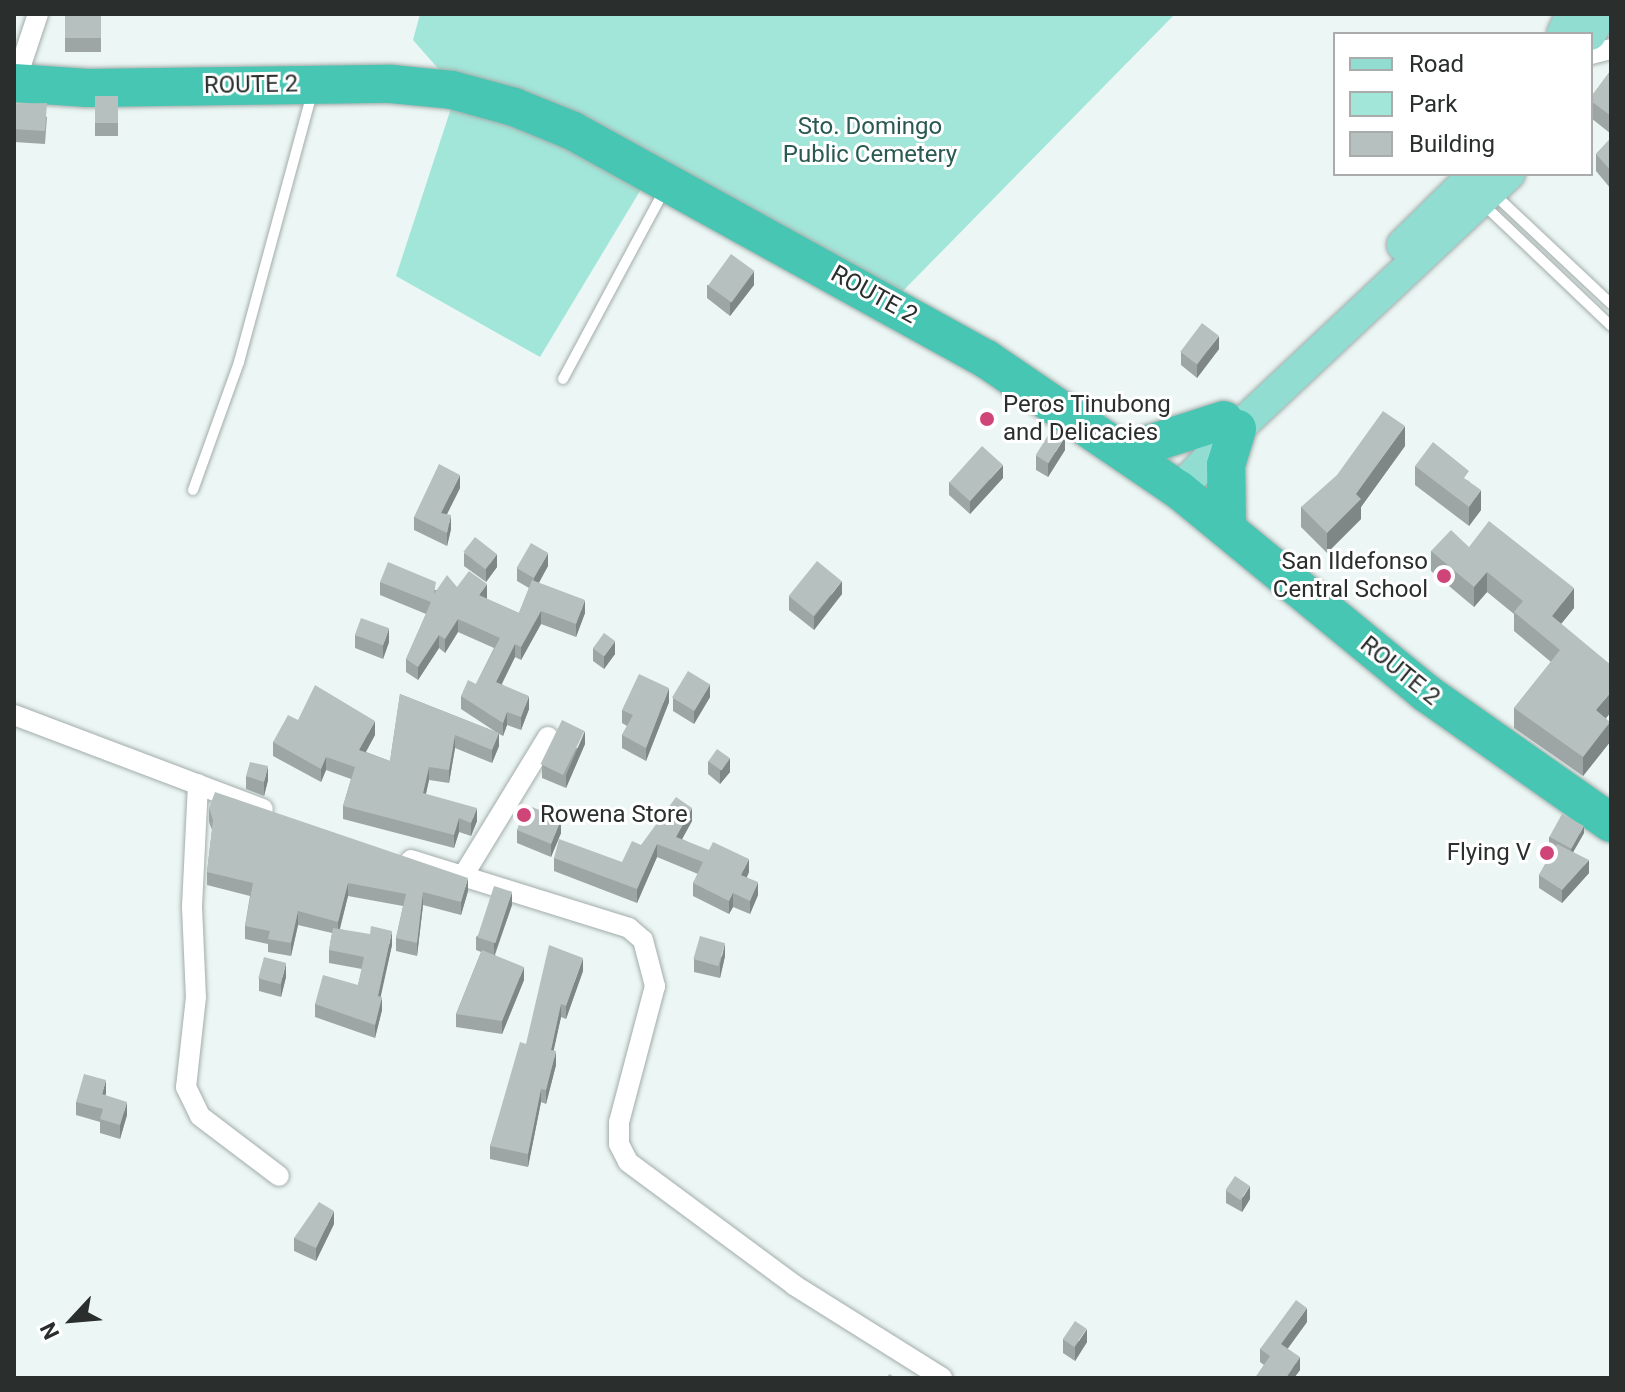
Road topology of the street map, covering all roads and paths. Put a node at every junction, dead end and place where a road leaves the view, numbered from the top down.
1 (38, 14) edge
2 (1600, 14) edge
3 (1591, 32) edge
4 (14, 83) edge
5 (315, 84) junction
6 (669, 182) junction
7 (1482, 184) edge
8 (1602, 295) junction
9 (1611, 304) edge
10 (1591, 307) junction
11 (1611, 326) edge
12 (563, 379) dead end
13 (1230, 424) junction
14 (1124, 452) junction
15 (1173, 486) junction
16 (193, 490) dead end
17 (1227, 528) junction
18 (14, 715) edge
19 (548, 737) dead end
20 (198, 784) junction
21 (279, 815) edge
22 (1611, 823) edge
23 (391, 853) edge
24 (463, 876) junction
25 (279, 1176) dead end
26 (942, 1378) edge

1 - 4 street
2 - 3 main road
4 - 5 highway, ROUTE 2
5 - 6 highway, ROUTE 2
5 - 16 lane
6 - 12 lane
6 - 14 highway, ROUTE 2
7 - 8 lane
7 - 10 lane
7 - 13 main road
8 - 9 lane
8 - 10 lane
10 - 11 lane
13 - 14 highway
13 - 15 main road
13 - 17 highway
14 - 15 highway, ROUTE 2
15 - 17 highway, ROUTE 2
17 - 22 highway, ROUTE 2
18 - 20 street
19 - 24 street
20 - 21 street
20 - 25 street
23 - 24 street
24 - 26 street

